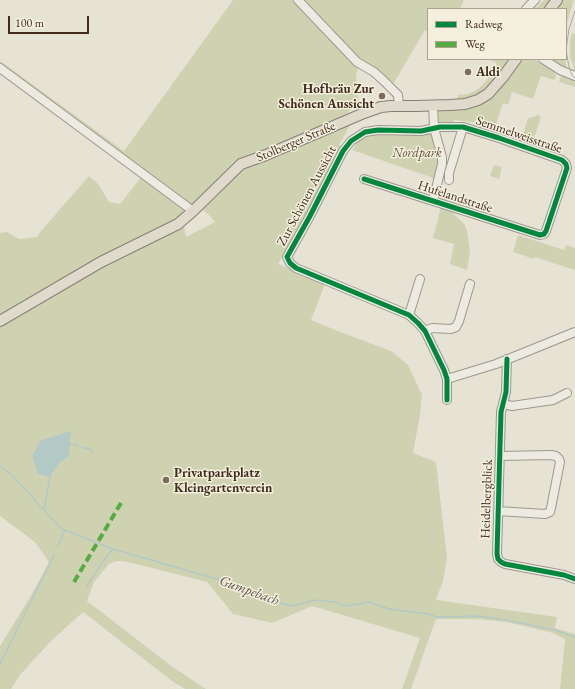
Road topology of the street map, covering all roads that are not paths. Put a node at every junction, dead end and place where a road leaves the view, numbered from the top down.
1 (298, 0) edge
2 (535, 0) edge
3 (557, 0) edge
4 (527, 8) edge
5 (551, 8) edge
6 (515, 60) edge
7 (545, 60) edge
8 (0, 68) edge
9 (575, 76) edge
10 (433, 105) junction
11 (399, 106) junction
12 (463, 127) junction
13 (434, 128) junction
14 (364, 179) dead end
15 (449, 180) dead end
16 (433, 201) junction
17 (193, 211) junction
18 (540, 235) joint
19 (420, 279) dead end
20 (470, 284) dead end
21 (409, 315) junction
22 (0, 320) edge
23 (424, 331) junction
24 (575, 332) edge
25 (507, 359) junction
26 (447, 378) junction
27 (567, 393) dead end
28 (447, 400) dead end
29 (503, 404) junction
30 (500, 456) junction
31 (498, 511) junction
32 (575, 579) edge

1 - 11 street
2 - 4 street
3 - 5 main road
6 - 10 main road, Stolberger Straße
7 - 9 street
8 - 17 street
10 - 11 main road, Stolberger Straße
10 - 13 street, Hufelandstraße
11 - 17 main road, Stolberger Straße
12 - 13 street, Semmelweisstraße
12 - 15 street, Hufelandstraße
12 - 18 street, Semmelweisstraße
13 - 16 street, Hufelandstraße
13 - 21 street, Zur Schönen Aussicht
14 - 16 street, Hufelandstraße
16 - 18 street, Hufelandstraße
17 - 22 main road, Stolberger Straße
19 - 21 street
20 - 23 street
21 - 23 street, Zur Schönen Aussicht
23 - 26 street, Zur Schönen Aussicht
24 - 25 street
25 - 26 street
25 - 29 street, Heidelbergblick
26 - 28 street
27 - 29 street
29 - 30 street, Heidelbergblick
30 - 31 street, Heidelbergblick
30 - 31 street, Heidelbergblick
31 - 32 street, Heidelbergblick

